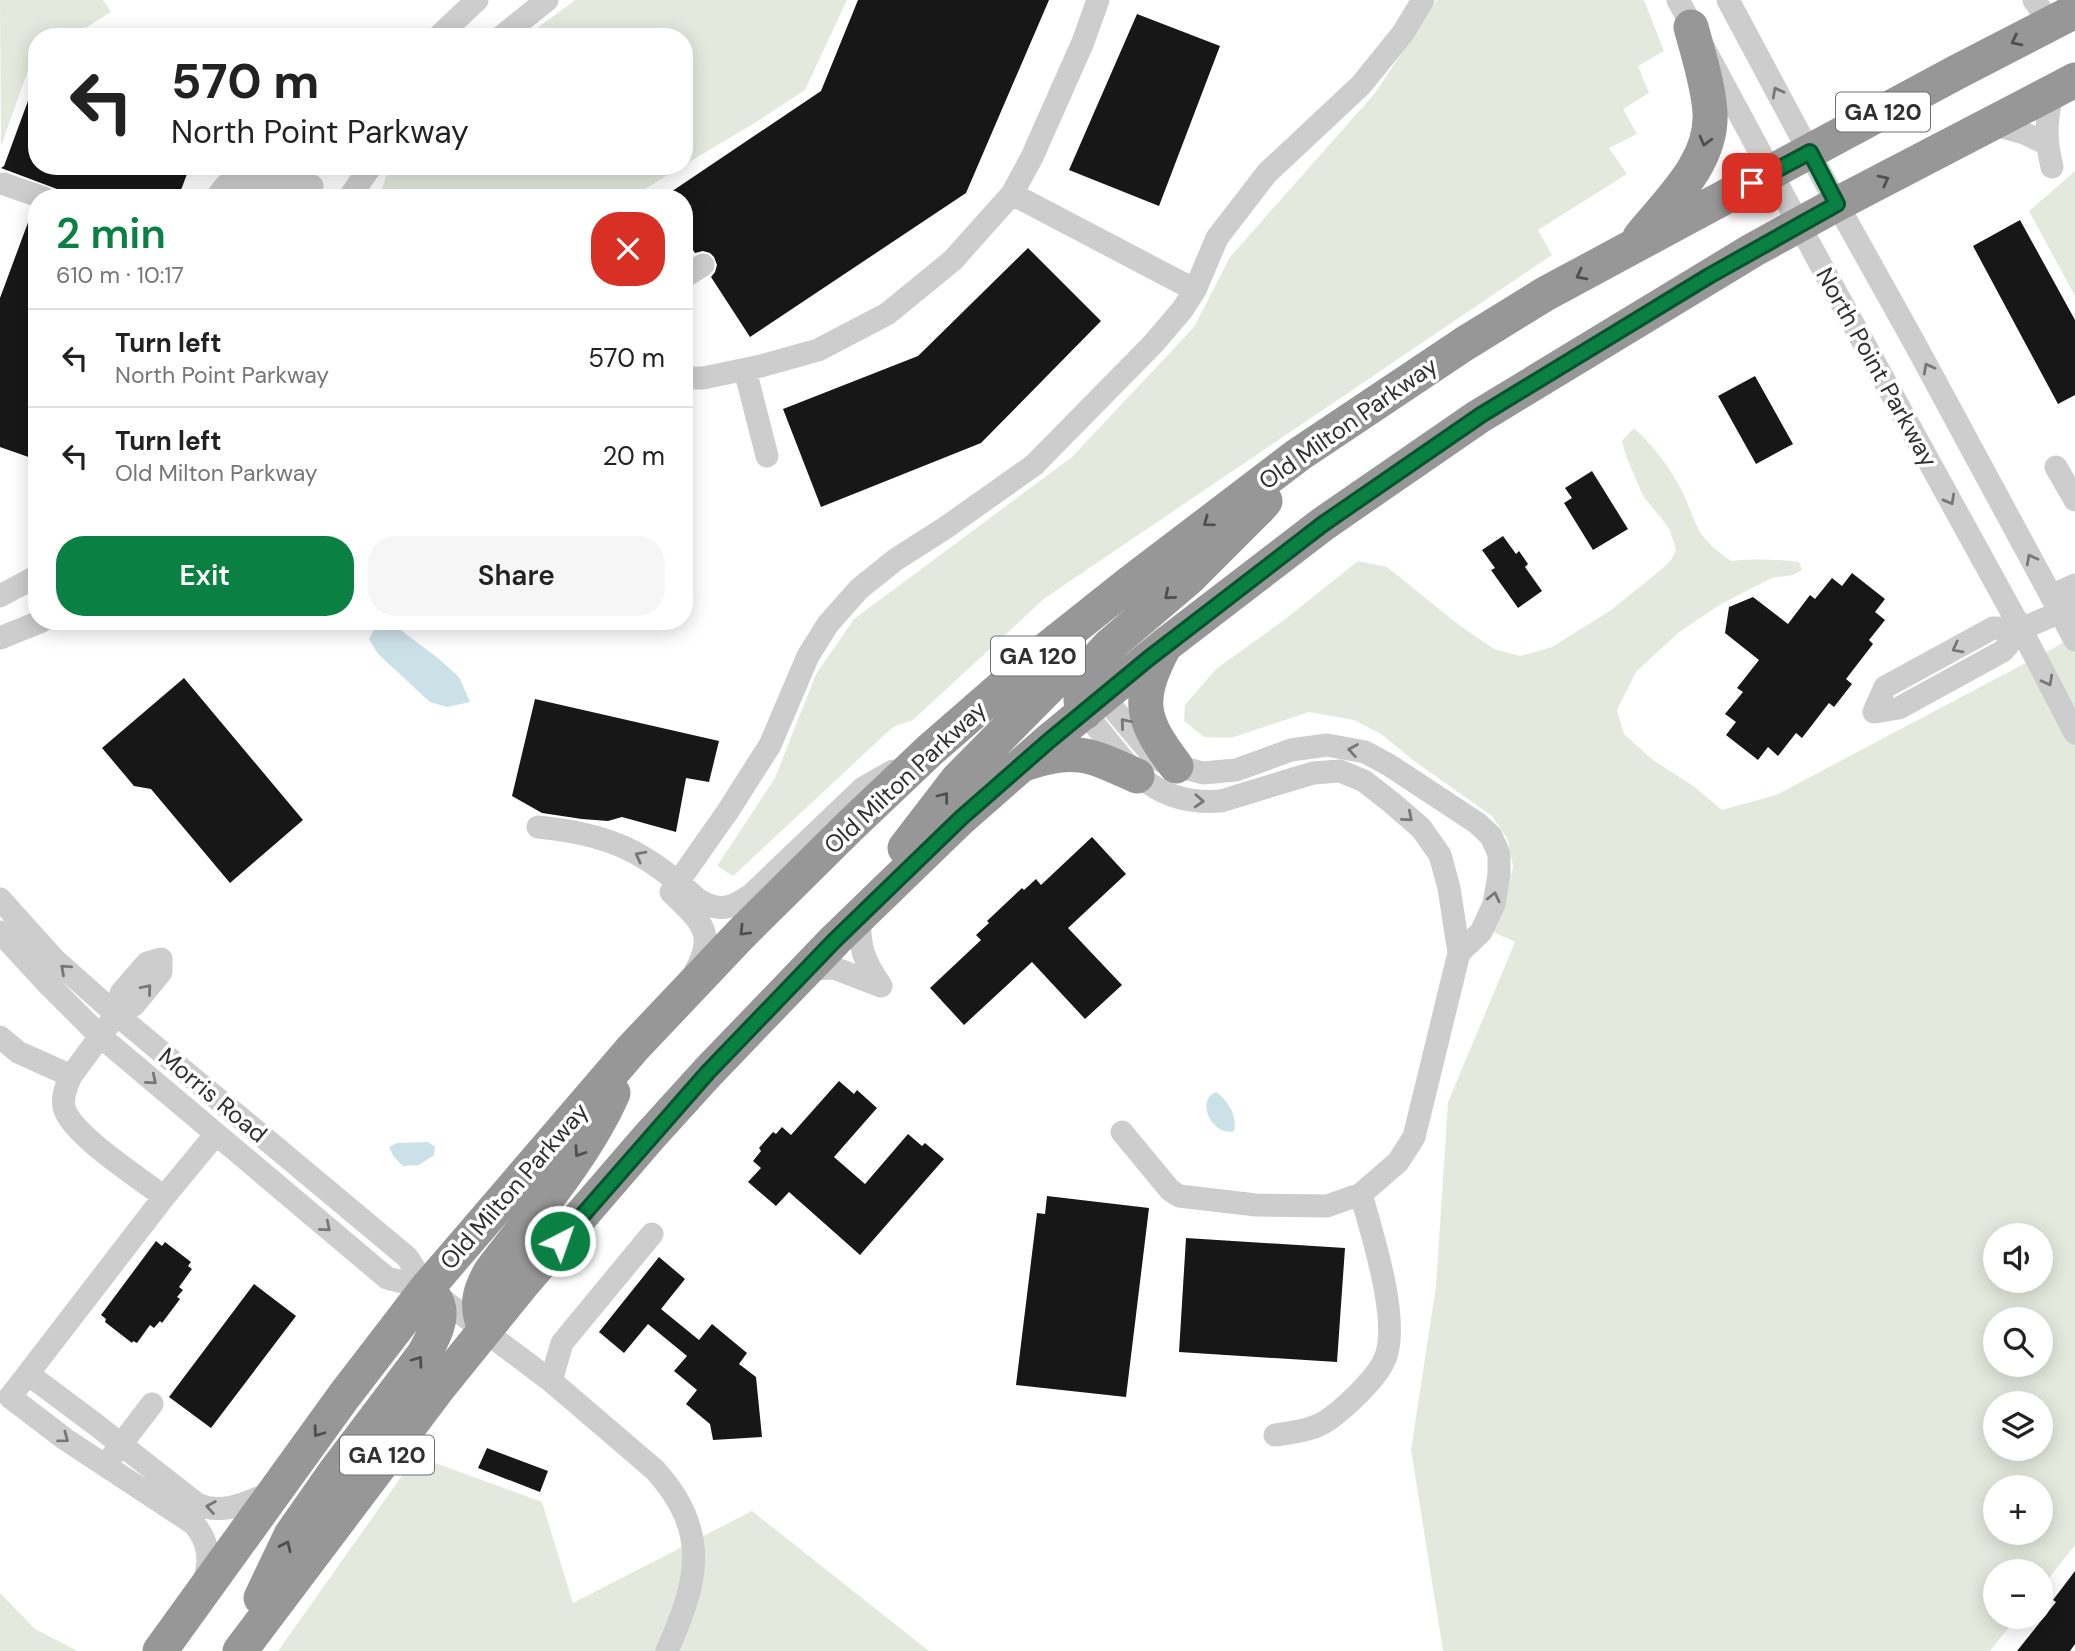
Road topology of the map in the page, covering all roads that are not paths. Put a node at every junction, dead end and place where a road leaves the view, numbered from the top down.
1 (477, 0) edge
2 (547, 0) edge
3 (1098, 0) edge
4 (1423, 0) edge
5 (1728, 0) edge
6 (2053, 12) edge
7 (1684, 13) edge
8 (447, 28) edge
9 (512, 28) edge
10 (2063, 86) edge
11 (1991, 124) junction
12 (2047, 144) junction
13 (1810, 152) junction
14 (2052, 167) dead end
15 (1771, 172) junction
16 (297, 175) edge
17 (314, 183) edge
18 (5, 184) dead end
19 (222, 189) edge
20 (271, 189) edge
21 (28, 192) edge
22 (1012, 194) junction
23 (1837, 204) junction
24 (1800, 225) junction
25 (1628, 250) junction
26 (1195, 290) junction
27 (745, 370) junction
28 (693, 378) edge
29 (766, 456) dead end
30 (28, 581) edge
31 (2075, 585) edge
32 (0, 596) edge
33 (2062, 605) edge
34 (28, 627) edge
35 (2021, 629) junction
36 (0, 638) edge
37 (2075, 640) edge
38 (1164, 646) junction
39 (1071, 676) junction
40 (2075, 733) edge
41 (929, 751) junction
42 (1021, 765) junction
43 (1176, 766) junction
44 (1137, 776) junction
45 (538, 827) dead end
46 (675, 887) junction
47 (0, 899) edge
48 (870, 906) junction
49 (0, 932) edge
50 (1459, 953) junction
51 (807, 969) junction
52 (678, 999) junction
53 (118, 1011) junction
54 (100, 1036) junction
55 (0, 1037) edge
56 (633, 1048) junction
57 (71, 1076) junction
58 (1122, 1132) dead end
59 (216, 1133) junction
60 (1361, 1195) junction
61 (164, 1197) junction
62 (652, 1234) dead end
63 (427, 1288) junction
64 (485, 1330) junction
65 (28, 1374) junction
66 (551, 1381) junction
67 (152, 1404) dead end
68 (1275, 1435) dead end
69 (121, 1444) junction
70 (105, 1466) junction
71 (275, 1491) junction
72 (292, 1582) junction
73 (200, 1594) junction
74 (159, 1651) edge
75 (234, 1651) edge
76 (240, 1651) edge
77 (251, 1651) edge
78 (667, 1651) edge

1 - 8 street
2 - 9 street
3 - 22 street
4 - 26 street
13 -> 5 street, North Point Parkway
6 -> 13 highway, Old Milton Parkway / GA 120
7 - 15 street, North Point Parkway
7 -> 25 highway
10 - 11 highway, Old Milton Parkway / GA 120
10 - 12 street
11 - 12 street
23 -> 11 highway, Old Milton Parkway / GA 120
12 - 14 street
13 - 15 highway, Old Milton Parkway / GA 120
13 - 23 street, North Point Parkway
15 - 24 street, North Point Parkway
15 - 25 highway, Old Milton Parkway / GA 120
16 - 17 street
18 - 21 street
19 - 20 street
22 - 26 street
22 - 27 street
23 - 24 highway, Old Milton Parkway / GA 120
33 -> 23 street, North Point Parkway
24 -> 35 street, North Point Parkway
24 - 38 highway, Old Milton Parkway / GA 120
25 -> 39 highway, Old Milton Parkway / GA 120
26 - 46 street
27 - 28 street
27 - 29 street
30 - 32 street
31 - 33 street
33 - 35 street
33 - 37 street, North Point Parkway
34 - 36 street
35 -> 35 street
35 -> 40 street, North Point Parkway
38 - 39 highway, Old Milton Parkway / GA 120
38 - 43 highway
39 - 41 highway, Old Milton Parkway / GA 120
39 - 42 highway, Old Milton Parkway / GA 120
43 -> 39 street
39 - 44 street
48 -> 39 highway
41 - 46 street
41 -> 52 highway, Old Milton Parkway / GA 120
42 - 44 highway
42 - 48 highway, Old Milton Parkway / GA 120
50 -> 43 street
44 -> 50 street
46 -> 45 street
46 - 52 street
53 -> 47 street, Morris Road
48 - 51 highway, Old Milton Parkway / GA 120
48 - 51 street
49 - 54 street, Morris Road
50 - 60 street
51 - 64 highway, Old Milton Parkway / GA 120
52 - 56 highway, Old Milton Parkway / GA 120
53 - 54 street
63 -> 53 street, Morris Road
54 - 57 street
54 -> 59 street, Morris Road
55 - 57 street
56 - 63 highway, Old Milton Parkway / GA 120
56 -> 64 highway
57 - 61 street
58 - 60 street
59 - 61 street
59 -> 63 street, Morris Road
60 - 68 street
61 - 65 street
62 - 66 street
63 - 64 street, Morris Road
63 -> 71 highway, Old Milton Parkway / GA 120
75 -> 63 highway
64 - 66 street, Morris Road
64 - 72 highway, Old Milton Parkway / GA 120
65 - 69 street
65 -> 70 street
66 - 78 street, Morris Road
67 - 69 street
69 - 70 street
71 -> 69 street
70 - 73 street
71 - 73 highway, Old Milton Parkway / GA 120
72 - 76 highway, Old Milton Parkway / GA 120
72 - 77 highway
73 - 74 highway, Old Milton Parkway / GA 120

